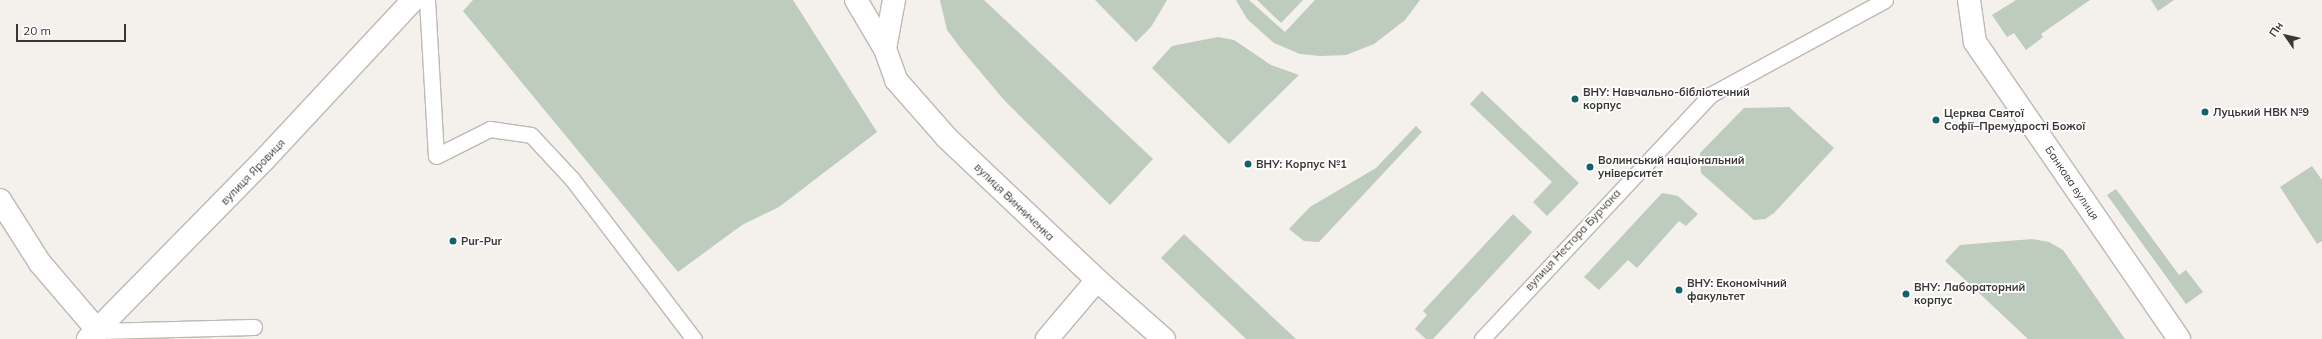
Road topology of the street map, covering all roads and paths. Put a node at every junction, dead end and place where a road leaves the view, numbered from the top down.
1 (413, 0) edge
2 (427, 0) edge
3 (856, 0) edge
4 (894, 0) edge
5 (1885, 0) edge
6 (1969, 0) edge
7 (885, 49) junction
8 (0, 200) edge
9 (1097, 280) junction
10 (254, 327) dead end
11 (93, 335) edge
12 (694, 339) edge
13 (1047, 339) edge
14 (1164, 339) edge
15 (1482, 339) edge
16 (2179, 339) edge

1 - 11 street, вулиця Яровиця
2 - 12 lane
3 - 7 street, вулиця Винниченка
4 - 7 street
5 - 15 lane, вулиця Нестора Бурчака
6 - 16 street, Банкова вулиця
7 - 9 street, вулиця Винниченка
8 - 11 street
9 - 13 street
9 - 14 street, вулиця Винниченка
10 - 11 lane

